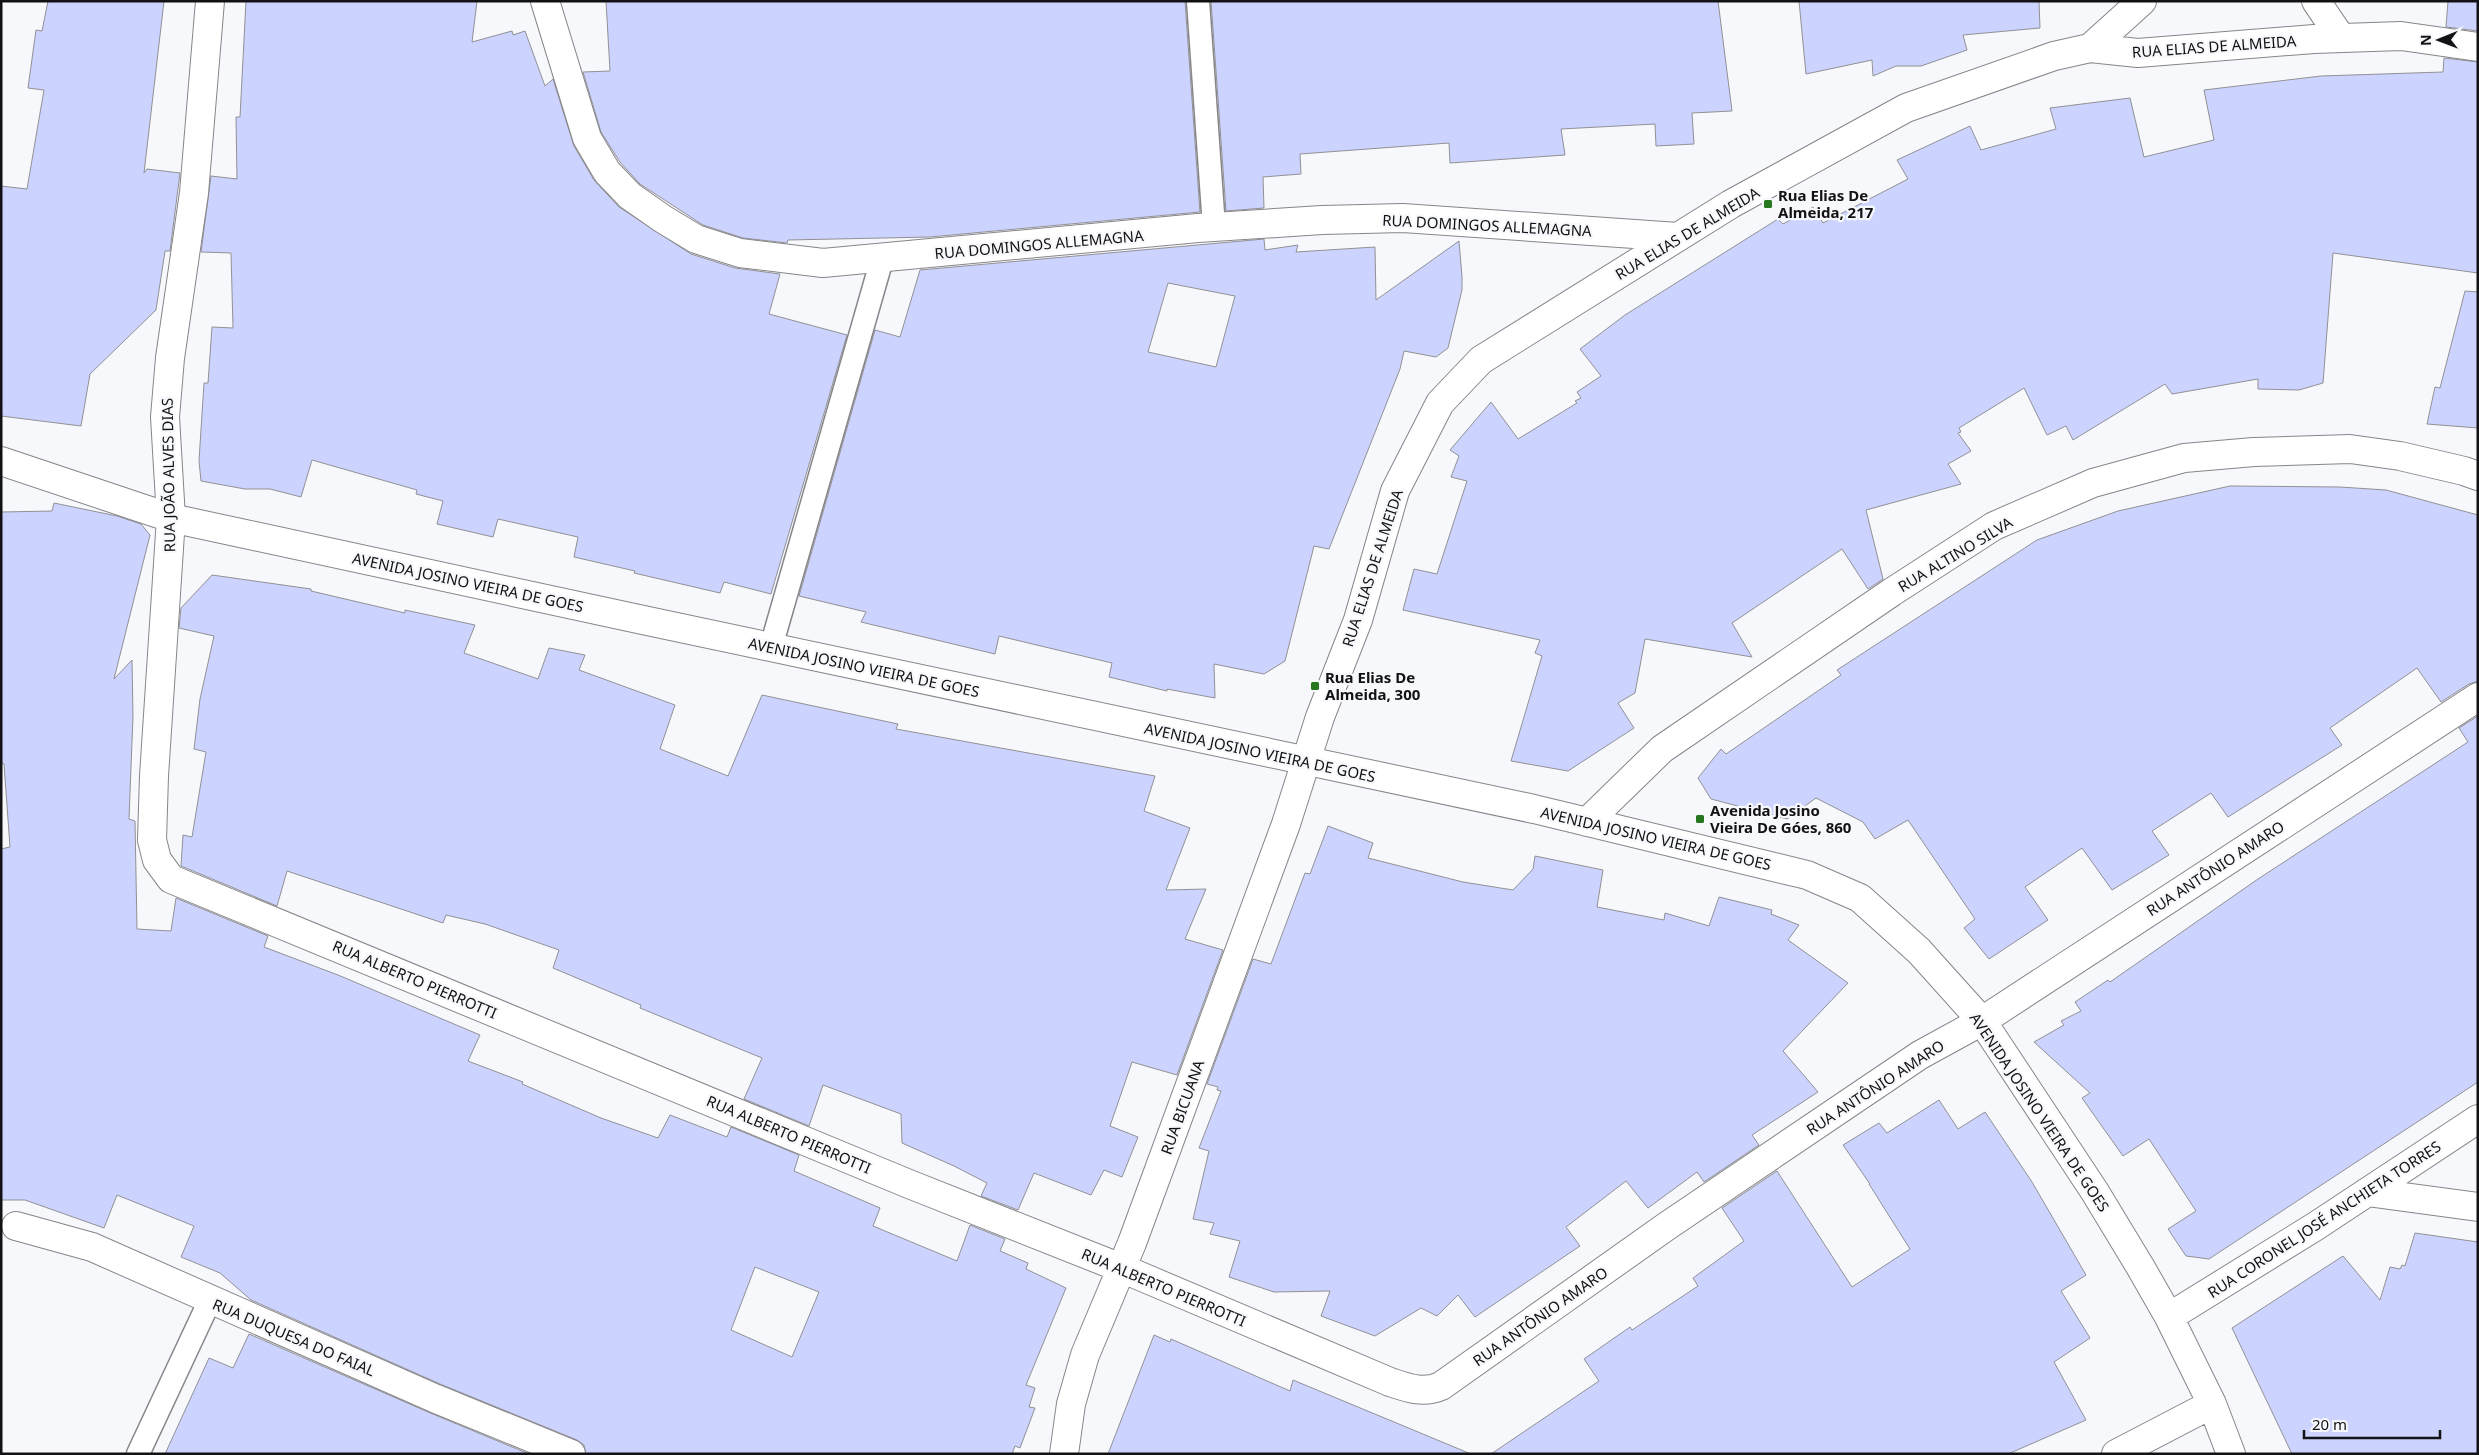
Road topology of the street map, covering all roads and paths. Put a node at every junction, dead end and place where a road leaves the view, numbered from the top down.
1 (210, 1) edge
2 (545, 1) edge
3 (1198, 1) edge
4 (2142, 1) edge
5 (2316, 1) edge
6 (2341, 38) junction
7 (2478, 47) edge
8 (2090, 48) junction
9 (1214, 227) junction
10 (1678, 237) junction
11 (882, 260) junction
12 (1, 461) edge
13 (2478, 476) edge
14 (171, 518) junction
15 (771, 648) junction
16 (2478, 697) edge
17 (1305, 762) junction
18 (1586, 822) junction
19 (157, 860) joint
20 (1982, 1022) junction
21 (2478, 1119) edge
22 (2367, 1192) junction
23 (2478, 1207) edge
24 (8, 1224) edge
25 (1122, 1268) junction
26 (210, 1300) junction
27 (2169, 1317) junction
28 (1430, 1391) joint
29 (2212, 1404) junction
30 (138, 1454) edge
31 (571, 1454) edge
32 (1064, 1454) edge
33 (2116, 1454) edge
34 (2232, 1454) edge

1 - 14 street, RUA JOÃO ALVES DIAS
2 - 11 street, RUA DOMINGOS ALLEMAGNA
3 - 9 lane
4 - 8 street
5 - 6 street
6 - 7 street, RUA ELIAS DE ALMEIDA
6 - 8 street, RUA ELIAS DE ALMEIDA
8 - 10 street, RUA ELIAS DE ALMEIDA
9 - 10 street, RUA DOMINGOS ALLEMAGNA
9 - 11 street, RUA DOMINGOS ALLEMAGNA
10 - 17 street, RUA ELIAS DE ALMEIDA
11 - 15 lane
12 - 14 street, AVENIDA JOSINO VIEIRA DE GOES
13 - 18 street, RUA ALTINO SILVA
14 - 15 street, AVENIDA JOSINO VIEIRA DE GOES
14 - 19 street, RUA JOÃO ALVES DIAS
15 - 17 street, AVENIDA JOSINO VIEIRA DE GOES
16 - 20 street, RUA ANTÔNIO AMARO
17 - 18 street, AVENIDA JOSINO VIEIRA DE GOES
17 - 25 street, RUA BICUANA
18 - 20 street, AVENIDA JOSINO VIEIRA DE GOES
19 - 25 street, RUA ALBERTO PIERROTTI
20 - 27 street, AVENIDA JOSINO VIEIRA DE GOES
20 - 28 street, RUA ANTÔNIO AMARO
21 - 22 street, RUA CORONEL JOSÉ ANCHIETA TORRES
22 - 23 street
22 - 27 street, RUA CORONEL JOSÉ ANCHIETA TORRES
24 - 26 street, RUA DUQUESA DO FAIAL
25 - 28 street, RUA ALBERTO PIERROTTI
25 - 32 street, RUA BICUANA
26 - 30 lane
26 - 31 street, RUA DUQUESA DO FAIAL
27 - 29 street, AVENIDA JOSINO VIEIRA DE GOES
29 - 33 street
29 - 34 street, AVENIDA JOSINO VIEIRA DE GOES

